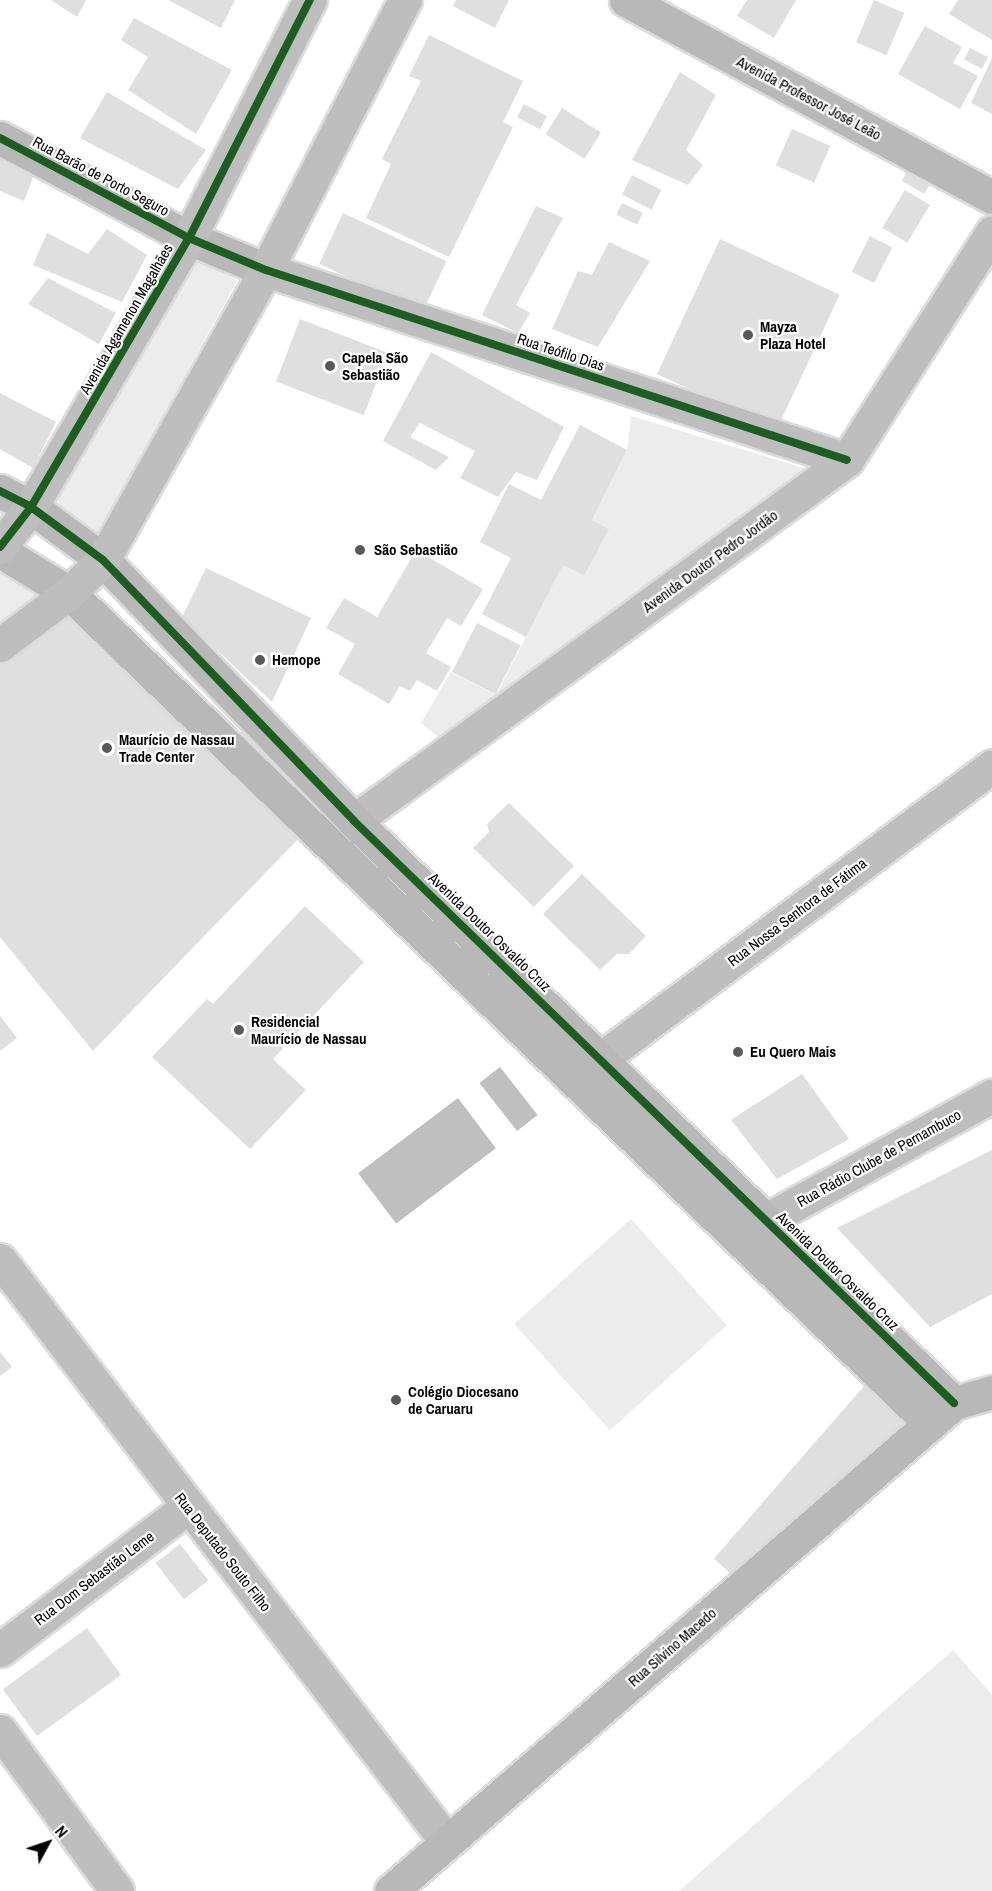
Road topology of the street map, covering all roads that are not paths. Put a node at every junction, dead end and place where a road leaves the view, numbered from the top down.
1 (310, 0) edge
2 (405, 0) edge
3 (626, 0) edge
4 (0, 138) edge
5 (992, 197) edge
6 (992, 232) edge
7 (189, 238) junction
8 (266, 270) junction
9 (848, 460) junction
10 (0, 491) edge
11 (32, 507) junction
12 (0, 549) edge
13 (103, 560) junction
14 (69, 593) junction
15 (0, 645) edge
16 (992, 766) edge
17 (354, 821) junction
18 (602, 1058) junction
19 (992, 1096) edge
20 (766, 1221) junction
21 (4, 1274) edge
22 (992, 1392) edge
23 (943, 1413) junction
24 (188, 1507) junction
25 (0, 1650) edge
26 (0, 1731) edge
27 (447, 1842) junction
28 (117, 1891) edge
29 (390, 1891) edge

1 - 7 street, Avenida Agamenon Magalhães
2 - 8 street
3 - 5 street, Avenida Professor José Leão
4 - 7 street, Rua Barão de Porto Seguro
6 - 9 street, Avenida Doutor Pedro Jordão
7 - 8 street, Rua Barão de Porto Seguro
7 - 11 street, Avenida Agamenon Magalhães
8 - 9 street, Rua Teófilo Dias
8 - 13 street
9 - 17 street, Avenida Doutor Pedro Jordão
10 - 11 street, Avenida Doutor Osvaldo Cruz
11 - 12 street, Avenida Agamenon Magalhães
11 - 13 street, Avenida Doutor Osvaldo Cruz
12 - 14 street
13 - 14 street
13 - 17 street, Avenida Doutor Osvaldo Cruz
14 - 15 street
14 - 23 street
16 - 18 street, Rua Nossa Senhora de Fátima
17 - 18 street, Avenida Doutor Osvaldo Cruz
18 - 20 street, Avenida Doutor Osvaldo Cruz
19 - 20 street, Rua Rádio Clube de Pernambuco
20 - 23 street, Avenida Doutor Osvaldo Cruz
21 - 24 street, Rua Deputado Souto Filho
22 - 23 street
23 - 27 street, Rua Silvino Macedo
24 - 25 street, Rua Dom Sebastião Leme
24 - 27 street, Rua Deputado Souto Filho
26 - 28 street
27 - 29 street, Rua Silvino Macedo

